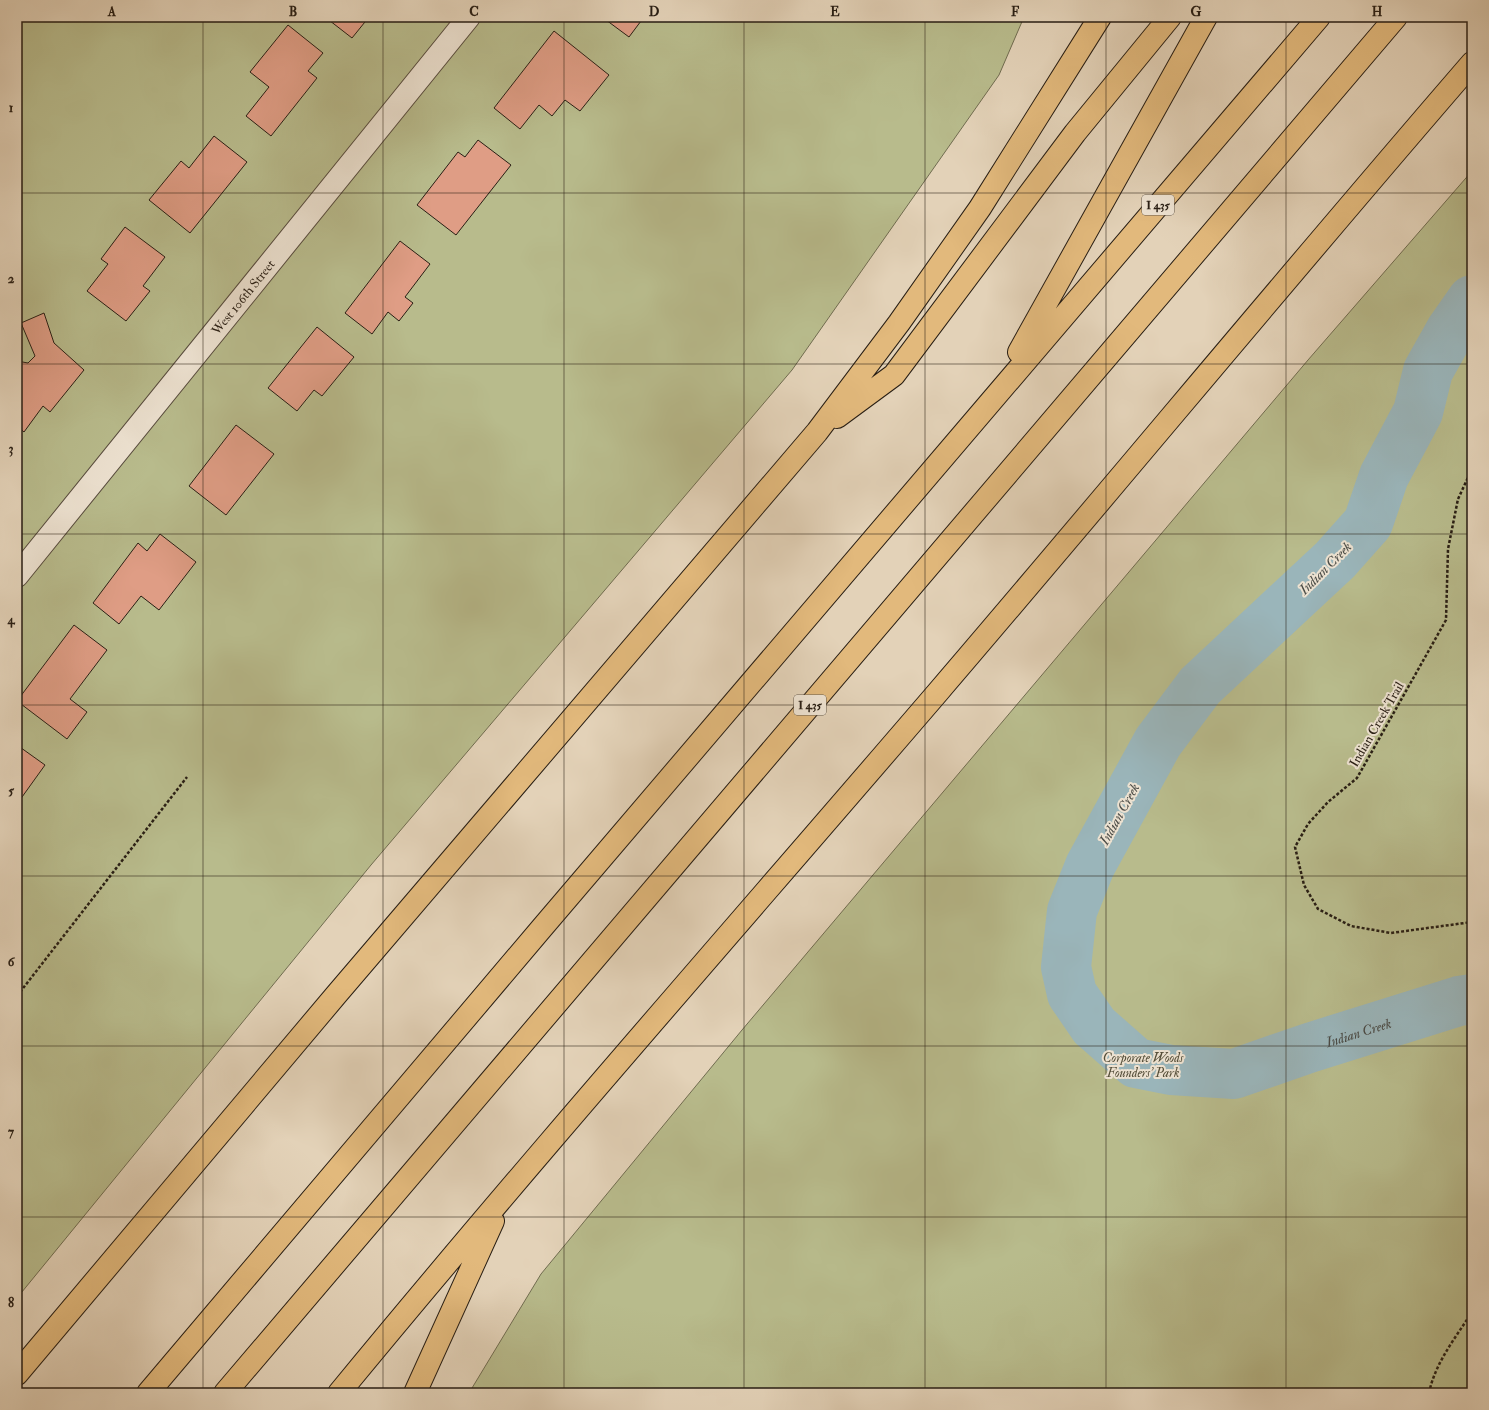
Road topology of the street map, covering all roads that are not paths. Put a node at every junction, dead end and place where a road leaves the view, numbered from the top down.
1 (469, 17) edge
2 (1100, 17) edge
3 (1170, 17) edge
4 (1206, 17) edge
5 (1319, 17) edge
6 (1396, 17) edge
7 (1472, 63) edge
8 (996, 393) junction
9 (817, 432) junction
10 (17, 576) edge
11 (504, 1197) junction
12 (17, 1374) edge
13 (148, 1393) edge
14 (225, 1393) edge
15 (339, 1393) edge
16 (415, 1393) edge

1 - 10 street, West 106th Street
2 - 9 highway
3 - 9 highway
4 - 8 highway
5 - 8 highway, I 435
6 - 14 highway, I 435
7 - 11 highway
8 - 13 highway, I 435
9 - 12 highway
11 - 15 highway
11 - 16 highway

